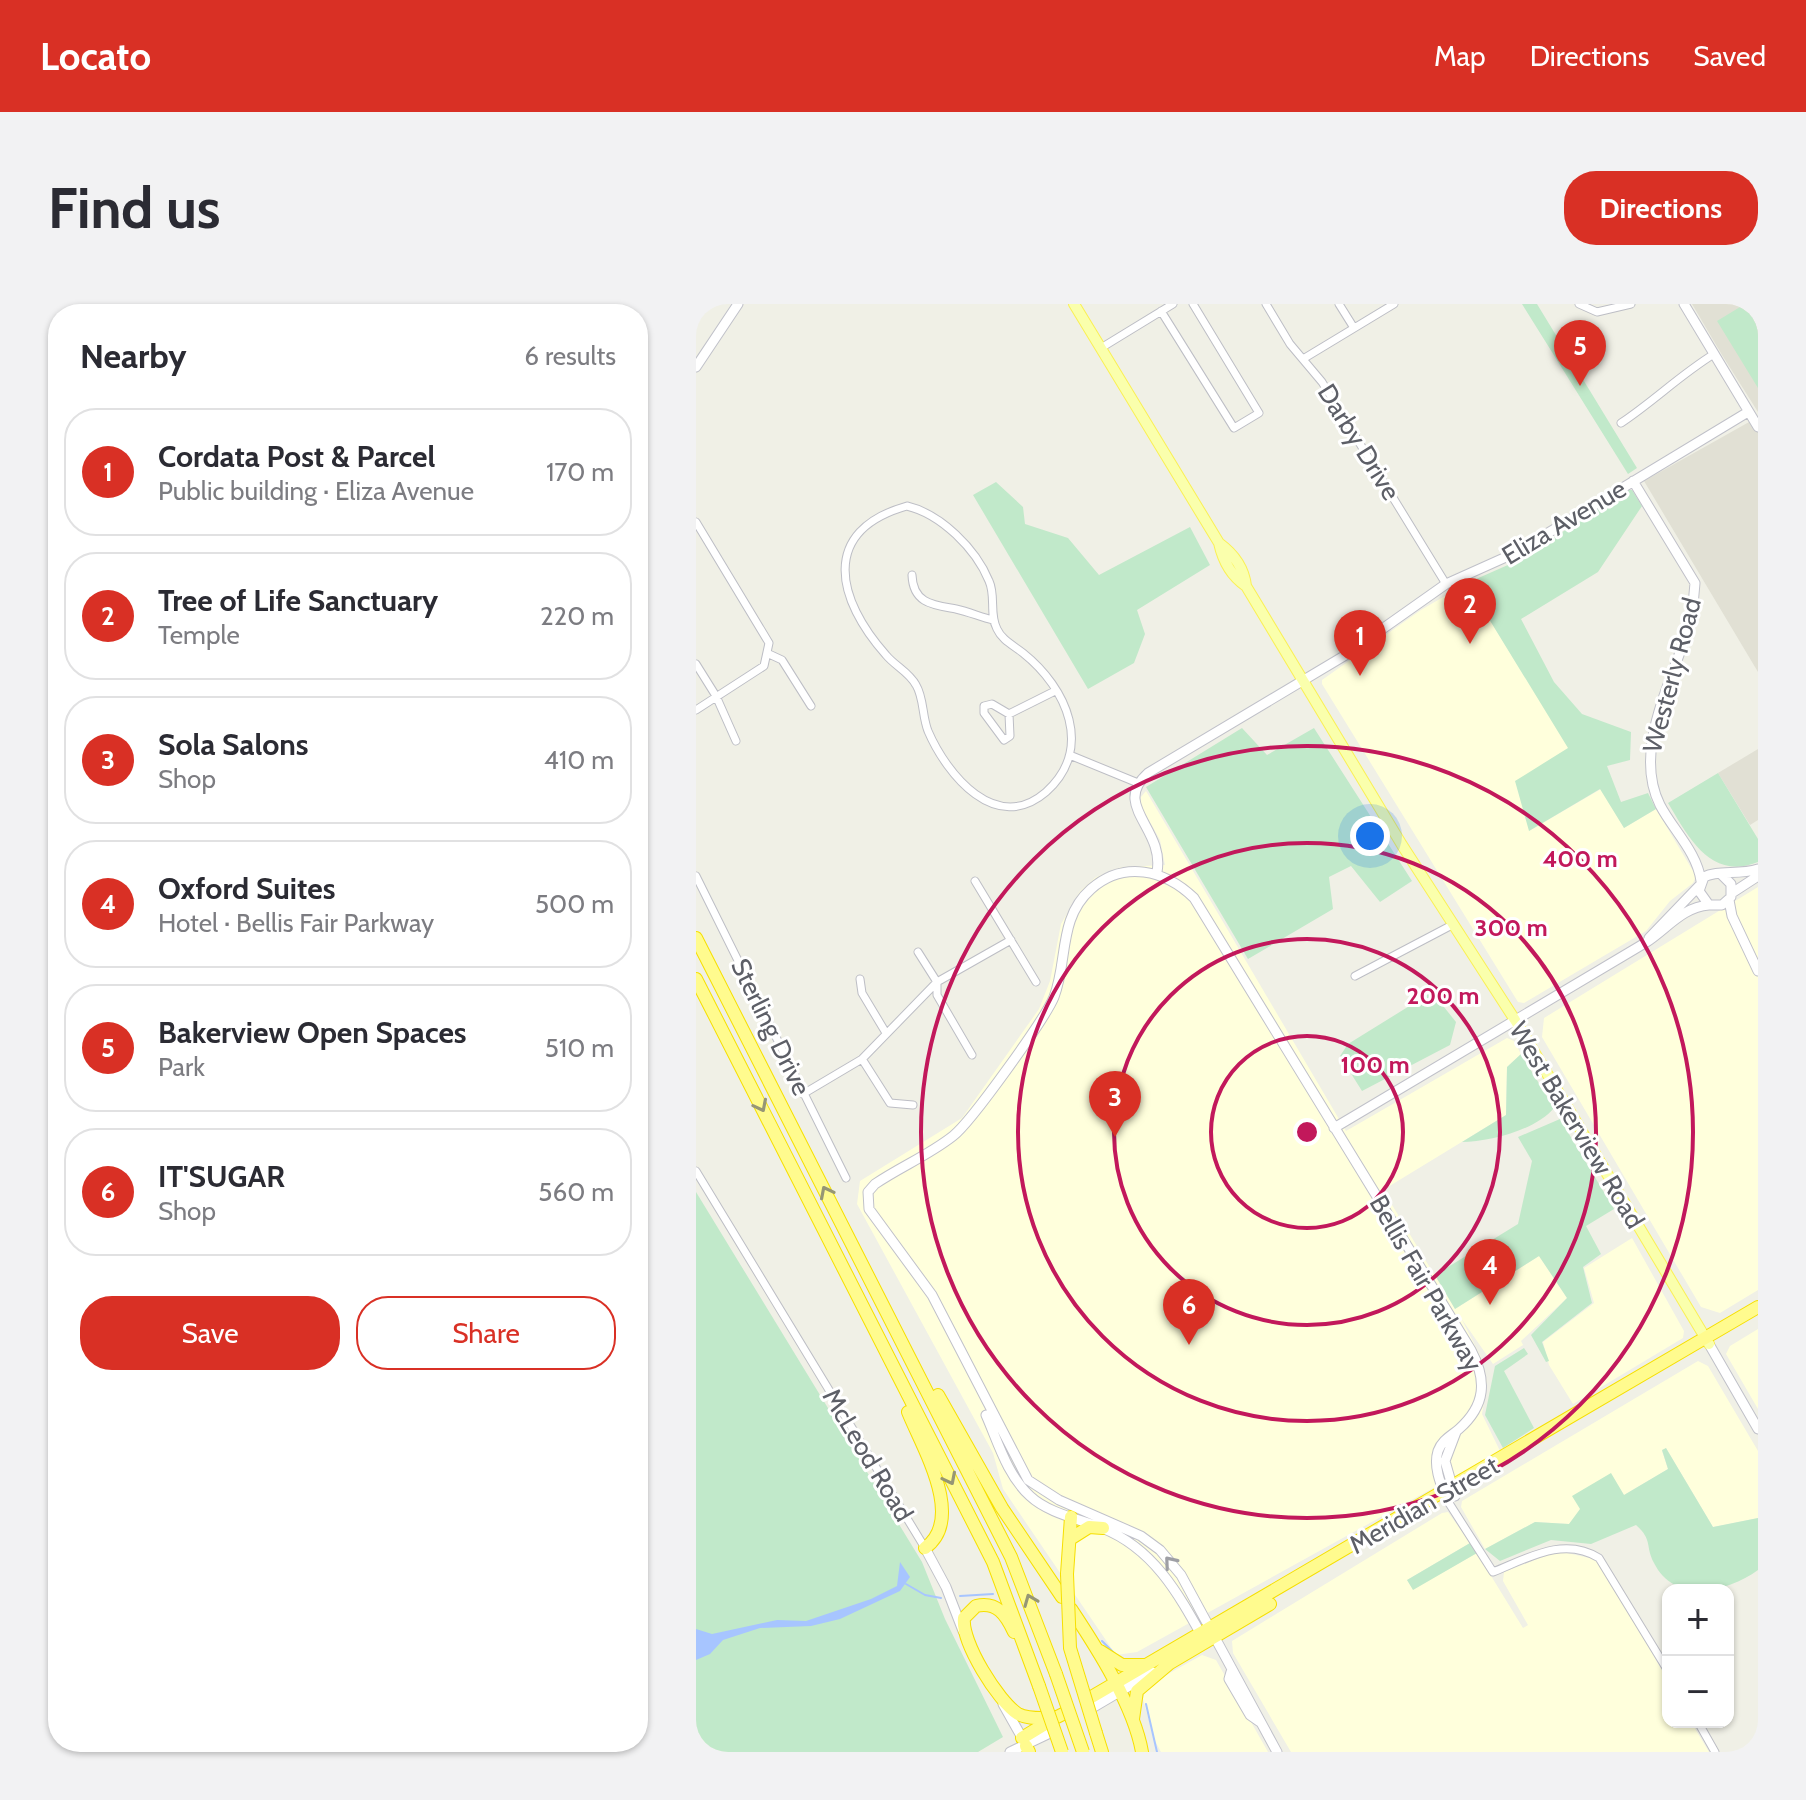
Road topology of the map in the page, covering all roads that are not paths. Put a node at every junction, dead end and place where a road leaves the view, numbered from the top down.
1 (738, 304) edge
2 (1074, 304) edge
3 (1173, 304) edge
4 (1193, 304) edge
5 (1266, 304) edge
6 (1339, 304) edge
7 (1394, 304) edge
8 (1579, 304) edge
9 (1631, 304) edge
10 (1684, 304) edge
11 (1161, 311) junction
12 (1354, 328) junction
13 (1101, 348) junction
14 (1714, 354) junction
15 (1303, 359) junction
16 (696, 367) edge
17 (1748, 412) junction
18 (1621, 423) dead end
19 (1758, 427) edge
20 (1633, 481) junction
21 (696, 522) edge
22 (912, 575) dead end
23 (1446, 584) junction
24 (1692, 616) joint
25 (993, 620) junction
26 (1687, 632) joint
27 (769, 654) junction
28 (696, 664) edge
29 (1303, 681) junction
30 (1055, 691) junction
31 (716, 696) junction
32 (811, 706) dead end
33 (696, 710) edge
34 (1009, 714) junction
35 (736, 741) dead end
36 (1072, 756) junction
37 (1138, 783) junction
38 (1677, 831) junction
39 (1758, 869) edge
40 (1157, 872) junction
41 (1717, 873) junction
42 (696, 876) edge
43 (1758, 876) edge
44 (975, 881) dead end
45 (1700, 883) junction
46 (1730, 896) junction
47 (1711, 906) junction
48 (1452, 925) junction
49 (696, 935) edge
50 (1011, 940) junction
51 (1645, 943) junction
52 (1748, 950) junction
53 (918, 952) dead end
54 (1758, 971) edge
55 (1355, 976) dead end
56 (696, 979) edge
57 (860, 979) dead end
58 (937, 982) junction
59 (1036, 982) dead end
60 (696, 988) edge
61 (1515, 1020) junction
62 (886, 1033) junction
63 (725, 1036) junction
64 (972, 1055) dead end
65 (862, 1059) junction
66 (803, 1094) junction
67 (913, 1105) dead end
68 (1334, 1128) junction
69 (696, 1171) edge
70 (846, 1178) dead end
71 (862, 1262) junction
72 (1758, 1307) edge
73 (864, 1310) junction
74 (1758, 1315) edge
75 (1707, 1341) junction
76 (1573, 1417) junction
77 (1758, 1429) edge
78 (1524, 1455) junction
79 (1451, 1497) junction
80 (1069, 1510) junction
81 (1103, 1528) junction
82 (1070, 1539) junction
83 (925, 1548) junction
84 (1351, 1548) junction
85 (1313, 1579) junction
86 (1062, 1597) dead end
87 (1071, 1609) dead end
88 (964, 1634) junction
89 (1210, 1638) junction
90 (1095, 1646) junction
91 (1662, 1661) edge
92 (1170, 1663) junction
93 (1147, 1665) junction
94 (1039, 1686) junction
95 (1116, 1689) junction
96 (1000, 1699) junction
97 (1067, 1716) junction
98 (1133, 1719) junction
99 (1701, 1728) edge
100 (1020, 1747) edge
101 (1062, 1752) edge
102 (1083, 1752) edge
103 (1102, 1752) edge
104 (1142, 1752) edge
105 (1277, 1752) edge
106 (1715, 1752) edge

1 - 16 street
2 - 13 main road, West Bakerview Road
3 - 11 street
4 - 11 street
5 - 15 street, Darby Drive
6 - 12 street
7 - 12 street
8 - 9 street
10 - 14 street
11 - 13 street
12 - 15 street
13 - 29 main road, West Bakerview Road
14 - 17 street
14 - 18 street
15 - 23 street, Darby Drive
17 - 19 street
17 - 20 street, Eliza Avenue
20 - 23 street, Eliza Avenue
20 - 24 street, Westerly Road
21 - 27 street
22 - 25 street
23 - 29 street, Eliza Avenue
24 - 26 street, Westerly Road
25 - 30 street
25 - 36 street
26 - 38 street, Westerly Road
27 - 31 street
27 - 32 street
28 - 31 street
29 - 37 street, Eliza Avenue
29 - 48 main road, West Bakerview Road
30 - 34 street
30 - 36 street
31 - 33 street
31 - 35 street
34 - 34 street
36 - 37 street
37 - 40 street
38 - 41 street, Westerly Road
38 - 45 street, Westerly Road
39 - 41 street
40 - 68 street, Bellis Fair Parkway
40 - 80 street
41 - 45 street
41 - 46 street
42 - 66 street, Sterling Drive
43 - 46 street
44 - 50 street
45 - 47 street
45 - 51 street
46 - 47 street
46 - 52 street
47 - 51 street
47 - 52 street
48 - 55 street
48 - 61 main road, West Bakerview Road
71 -> 49 highway
50 - 58 street
50 - 59 street
51 - 61 street
52 - 54 street
53 - 58 street
56 - 63 highway
57 - 62 street
58 - 62 street
58 - 64 street
60 - 63 highway
61 - 68 street
61 - 75 main road, West Bakerview Road
62 - 65 street
63 -> 73 highway
65 - 66 street
65 - 67 street
66 - 70 street, Sterling Drive
68 - 79 street, Bellis Fair Parkway
69 - 83 street, McLeod Road
71 - 86 highway
102 -> 71 highway, bridge
72 - 75 highway, Meridian Street
73 - 83 highway
73 -> 94 highway
74 - 75 highway, Meridian Street
75 - 76 highway, Meridian Street
75 - 77 street
75 - 78 highway, Meridian Street
76 - 78 highway
76 - 79 highway, Meridian Street
78 - 79 highway, Meridian Street
79 - 84 highway, Meridian Street
79 - 85 highway, Meridian Street
79 - 91 street
80 - 81 street
80 - 82 highway
89 -> 80 street
81 - 82 highway
81 - 89 street
82 - 103 highway, bridge
83 - 88 street, McLeod Road
84 - 85 highway
84 - 89 highway, Meridian Street
85 - 89 highway, Meridian Street
87 - 90 highway
88 - 94 highway
88 - 96 highway, McLeod Road
89 - 92 highway, Meridian Street
89 - 93 highway, Meridian Street
89 - 105 street
90 - 93 highway
90 - 95 highway
92 - 95 street, Meridian Street
92 - 98 highway
93 - 95 highway, Meridian Street
94 - 101 highway, bridge
95 - 97 highway, Meridian Street
95 - 98 highway
96 - 97 highway
96 - 100 street, McLeod Road
97 - 100 highway, Meridian Street
98 - 104 highway
99 - 106 street

